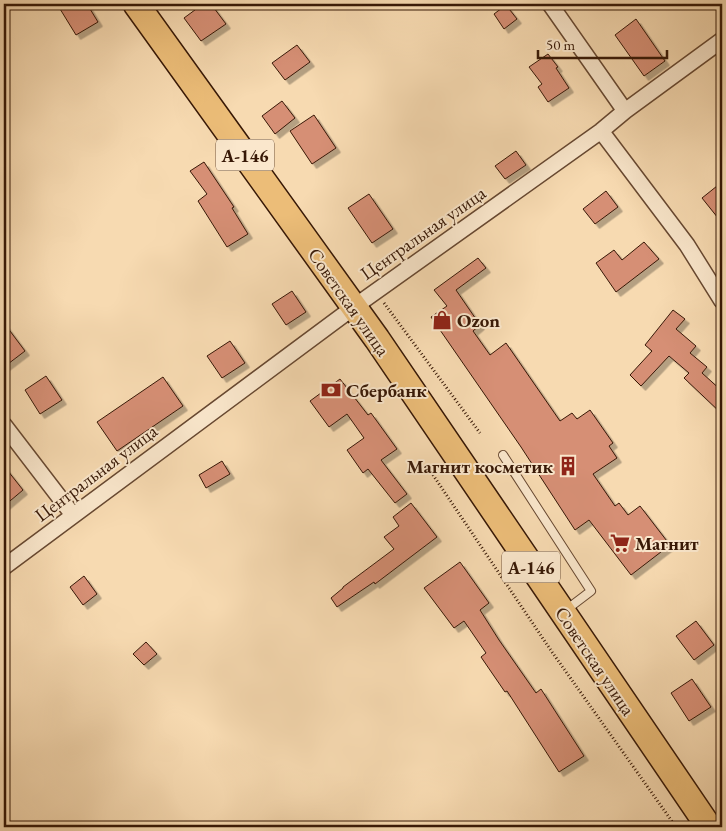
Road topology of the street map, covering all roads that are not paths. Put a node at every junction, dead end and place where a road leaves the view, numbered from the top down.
1 (136, 4) edge
2 (550, 4) edge
3 (722, 40) edge
4 (625, 110) junction
5 (601, 131) junction
6 (722, 301) edge
7 (354, 307) junction
8 (4, 425) edge
9 (503, 455) dead end
10 (73, 515) junction
11 (4, 567) edge
12 (563, 613) junction
13 (709, 827) edge

1 - 7 highway, Советская улица / А-146
2 - 4 street
3 - 4 street, Центральная улица
4 - 5 street, Центральная улица
5 - 6 street
5 - 7 street, Центральная улица
7 - 10 street, Центральная улица
7 - 12 highway, Советская улица / А-146
8 - 10 street
9 - 12 lane
10 - 11 street, Центральная улица
12 - 13 highway, Советская улица / А-146

